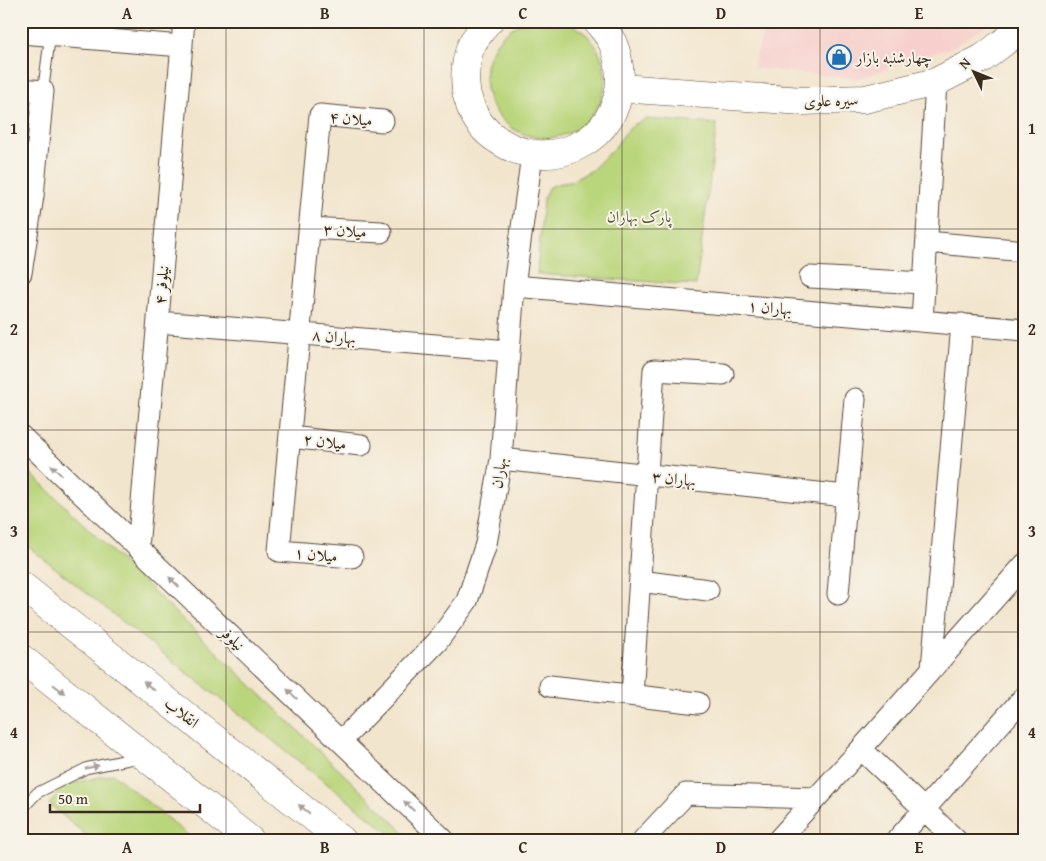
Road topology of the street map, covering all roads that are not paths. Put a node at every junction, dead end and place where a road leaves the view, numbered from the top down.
1 (184, 21) edge
2 (489, 21) edge
3 (597, 21) edge
4 (51, 29) edge
5 (1023, 30) edge
6 (21, 33) edge
7 (182, 46) junction
8 (936, 82) junction
9 (620, 88) junction
10 (21, 89) edge
11 (43, 91) junction
12 (383, 120) dead end
13 (532, 155) junction
14 (27, 197) edge
15 (310, 228) junction
16 (381, 232) dead end
17 (927, 242) junction
18 (1025, 251) edge
19 (21, 273) edge
20 (810, 277) dead end
21 (924, 283) junction
22 (514, 286) junction
23 (922, 321) junction
24 (158, 322) junction
25 (962, 324) junction
26 (1025, 330) edge
27 (300, 334) junction
28 (509, 350) junction
29 (723, 374) dead end
30 (855, 399) dead end
31 (21, 436) edge
32 (290, 437) junction
33 (361, 445) dead end
34 (501, 459) junction
35 (647, 475) junction
36 (846, 496) junction
37 (138, 548) junction
38 (352, 558) dead end
39 (1025, 564) edge
40 (640, 581) junction
41 (21, 585) edge
42 (708, 590) dead end
43 (838, 594) dead end
44 (21, 658) edge
45 (932, 668) junction
46 (550, 686) dead end
47 (632, 695) junction
48 (1025, 696) edge
49 (698, 703) dead end
50 (341, 741) junction
51 (861, 749) junction
52 (145, 757) junction
53 (816, 798) junction
54 (924, 809) junction
55 (21, 810) edge
56 (250, 840) edge
57 (342, 840) edge
58 (444, 840) edge
59 (643, 840) edge
60 (778, 840) edge
61 (897, 840) edge
62 (956, 840) edge

1 - 7 street, نیلوفر ۴
2 - 13 street
3 - 9 street
4 - 6 street
4 - 7 street
4 - 11 lane
5 - 8 street, سیره علوی
7 - 24 street, نیلوفر ۴
8 - 9 street, سیره علوی
8 - 17 street
9 - 13 street
10 - 11 street
11 - 14 street
12 - 15 street, میلان ۴
13 - 22 street, بهاران
14 - 19 street
15 - 16 street, میلان ۳
15 - 27 street
17 - 18 street
17 - 21 street
20 - 21 street
21 - 23 street
22 - 23 street, بهاران ۱
22 - 28 street, بهاران
23 - 25 street, بهاران ۱
24 - 27 street, بهاران ۸
24 - 37 street, نیلوفر ۴
25 - 26 street, بهاران ۱
25 - 45 street
27 - 28 street, بهاران ۸
27 - 32 street
28 - 34 street, بهاران
29 - 35 street
30 - 36 street
37 -> 31 street, نیلوفر
32 - 33 street, میلان ۲
32 - 38 street, میلان ۱
34 - 35 street, بهاران ۳
34 - 50 street, بهاران
35 - 36 street, بهاران ۳
35 - 40 street
36 - 43 street
50 -> 37 street, نیلوفر
39 - 45 street
40 - 42 street
40 - 47 street
57 -> 41 street, انقلاب
44 -> 52 street
45 - 51 street
46 - 47 street
47 - 49 street
48 - 54 street
58 -> 50 street, نیلوفر
51 - 53 street
51 - 54 street
55 -> 52 lane
52 - 56 street
53 - 59 street
53 - 60 street
54 - 61 street
54 - 62 street

